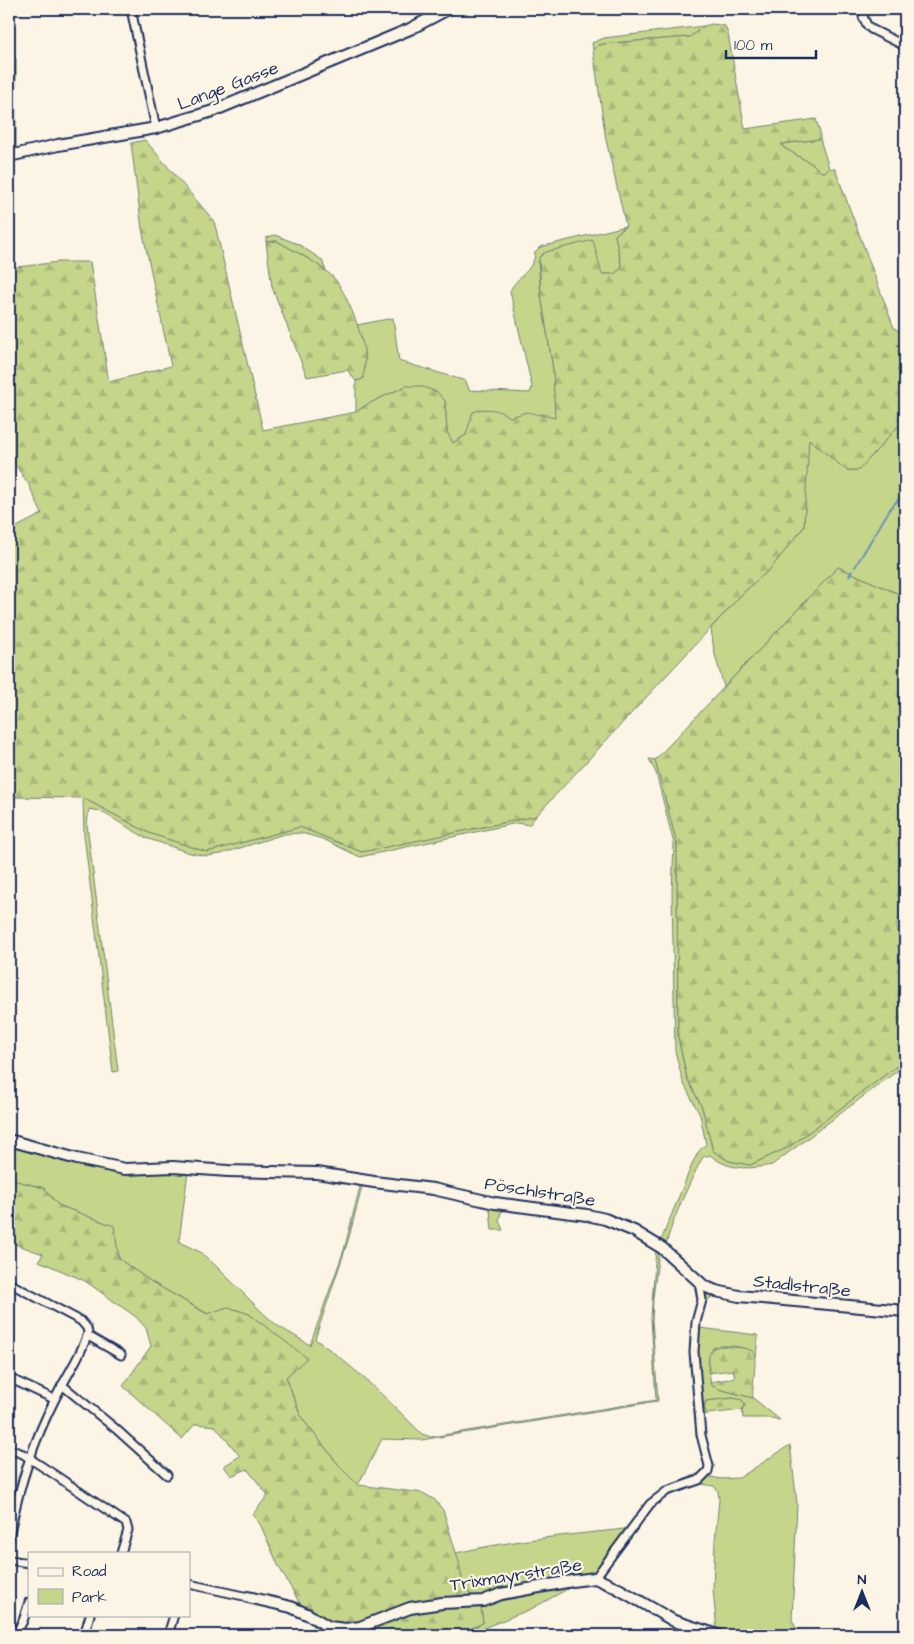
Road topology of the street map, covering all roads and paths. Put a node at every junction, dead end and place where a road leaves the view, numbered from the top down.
1 (131, 9) edge
2 (448, 9) edge
3 (866, 9) edge
4 (905, 46) edge
5 (156, 128) junction
6 (9, 156) edge
7 (9, 1140) edge
8 (699, 1282) junction
9 (9, 1283) edge
10 (716, 1291) junction
11 (702, 1300) junction
12 (905, 1311) edge
13 (88, 1336) junction
14 (121, 1355) dead end
15 (9, 1378) edge
16 (62, 1384) junction
17 (54, 1399) junction
18 (9, 1448) edge
19 (30, 1459) junction
20 (167, 1475) dead end
21 (12, 1508) edge
22 (9, 1538) edge
23 (121, 1552) edge
24 (9, 1560) edge
25 (28, 1563) edge
26 (595, 1578) junction
27 (190, 1584) edge
28 (248, 1597) joint
29 (28, 1605) edge
30 (90, 1616) edge
31 (174, 1616) edge
32 (9, 1626) edge
33 (326, 1626) junction
34 (18, 1634) edge
35 (84, 1635) edge
36 (168, 1635) edge
37 (318, 1635) edge
38 (718, 1635) edge

1 - 5 street
2 - 5 street, Lange Gasse
3 - 4 street
5 - 6 street, Lange Gasse
7 - 8 street, Pöschlstraße
8 - 10 street, Stadlstraße
8 - 11 street
9 - 13 street
10 - 11 street
10 - 12 street, Stadlstraße
11 - 26 street
13 - 14 street
13 - 16 street
15 - 17 street
16 - 17 street
16 - 20 street
17 - 19 street
18 - 19 street
19 - 21 street
19 - 23 street
21 - 22 street
24 - 25 street
26 - 33 street, Trixmayrstraße
26 - 38 street, Trixmayrstraße
27 - 28 street
28 - 33 street
29 - 34 street
30 - 35 street
31 - 36 street
32 - 34 street
33 - 37 street

